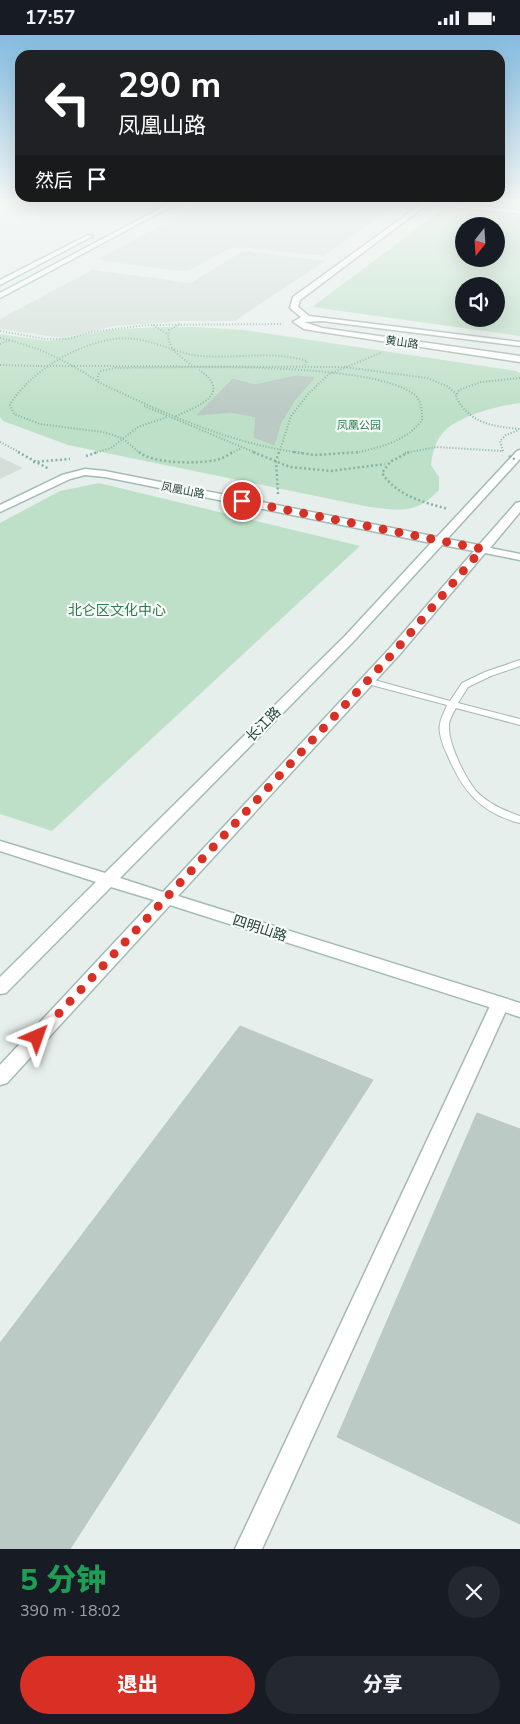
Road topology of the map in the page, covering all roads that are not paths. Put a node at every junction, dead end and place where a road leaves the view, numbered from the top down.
1 (26, 270) edge
2 (49, 270) edge
3 (336, 270) edge
4 (0, 283) edge
5 (0, 296) edge
6 (307, 318) junction
7 (520, 344) edge
8 (520, 360) edge
9 (518, 457) edge
10 (520, 505) edge
11 (0, 509) edge
12 (439, 541) junction
13 (482, 549) junction
14 (520, 557) edge
15 (520, 663) edge
16 (367, 681) junction
17 (452, 705) junction
18 (520, 722) edge
19 (520, 820) edge
20 (0, 846) edge
21 (107, 880) junction
22 (165, 898) junction
23 (0, 988) edge
24 (510, 1007) edge
25 (0, 1077) edge
26 (248, 1549) edge

1 - 4 street
2 - 5 street
3 - 6 street
6 - 7 street, 黄山路
6 - 8 street, 黄山路
9 - 12 street, 长江路
10 - 13 street
11 - 12 street, 凤凰山路
12 - 13 street, 凤凰山路
12 - 21 street, 长江路
13 - 14 street, 凤凰山路
13 - 16 street
15 - 17 lane
16 - 17 lane
16 - 22 street
17 - 18 lane
17 - 19 lane
20 - 21 street, 四明山路
21 - 22 street, 四明山路
21 - 23 street, 长江路
22 - 24 street, 四明山路
22 - 25 street
24 - 26 street

